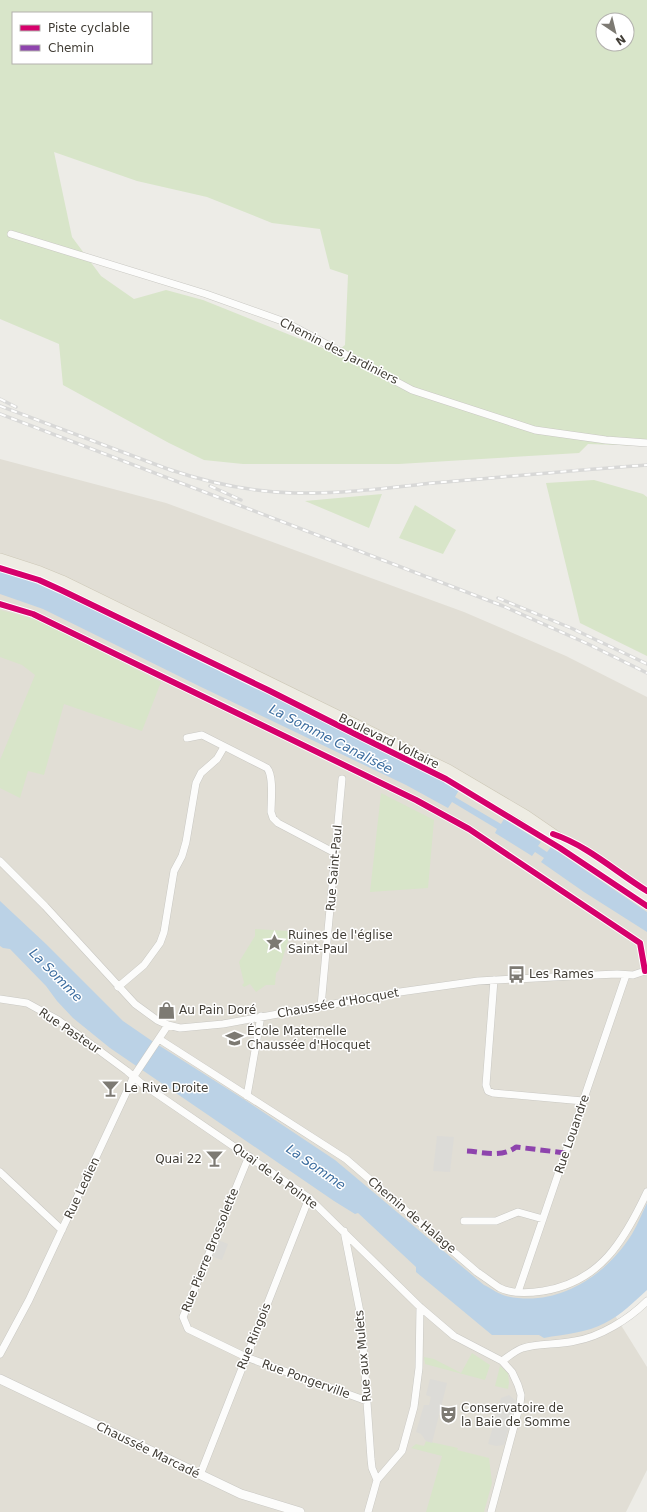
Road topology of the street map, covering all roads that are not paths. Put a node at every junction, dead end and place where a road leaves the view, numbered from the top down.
1 (11, 234) dead end
2 (647, 443) edge
3 (0, 559) edge
4 (187, 738) dead end
5 (224, 747) junction
6 (342, 779) dead end
7 (553, 834) junction
8 (335, 853) junction
9 (0, 861) edge
10 (647, 891) edge
11 (647, 897) edge
12 (646, 971) edge
13 (626, 976) junction
14 (494, 980) junction
15 (118, 987) junction
16 (0, 999) edge
17 (321, 1006) junction
18 (261, 1016) junction
19 (168, 1025) junction
20 (158, 1040) junction
21 (134, 1076) junction
22 (247, 1096) junction
23 (583, 1101) junction
24 (249, 1156) junction
25 (0, 1172) edge
26 (647, 1192) edge
27 (309, 1198) junction
28 (543, 1219) junction
29 (464, 1221) dead end
30 (62, 1230) junction
31 (344, 1231) junction
32 (518, 1292) junction
33 (647, 1301) edge
34 (420, 1307) junction
35 (0, 1354) edge
36 (246, 1357) junction
37 (502, 1361) junction
38 (0, 1379) edge
39 (367, 1401) junction
40 (200, 1475) junction
41 (377, 1480) junction
42 (300, 1512) edge
43 (368, 1512) edge
44 (491, 1512) edge

1 - 2 street, Chemin des Jardiniers
3 - 7 main road, Boulevard Voltaire
4 - 5 street
5 - 8 street
5 - 15 street
6 - 8 street, Rue Saint-Paul
7 - 10 main road, Boulevard Voltaire
7 - 11 main road, Boulevard Voltaire
8 - 17 street, Rue Saint-Paul
9 - 15 street, Chaussée d'Hocquet
12 - 13 street, Chaussée d'Hocquet
13 - 14 street, Chaussée d'Hocquet
13 - 23 street, Rue Louandre
14 - 17 street, Chaussée d'Hocquet
14 - 23 street
15 - 19 street, Chaussée d'Hocquet
16 - 21 street, Rue Pasteur
17 - 18 street, Chaussée d'Hocquet
18 - 19 street, Chaussée d'Hocquet
18 - 22 street
19 - 20 street, Rue Ledien
20 - 21 street, Rue Ledien
20 - 22 street, Chemin de Halage
21 - 24 street, Quai de la Pointe
21 - 30 street, Rue Ledien
22 - 32 street, Chemin de Halage
23 - 28 street, Rue Louandre
24 - 27 street, Quai de la Pointe
24 - 36 street, Rue Pierre Brossolette
25 - 30 street
26 - 32 street, Chemin de Halage
27 - 31 street, Quai de la Pointe
27 - 36 street, Rue Ringois
28 - 29 street
28 - 32 street, Rue Louandre
30 - 35 street, Rue Ledien
31 - 34 street, Quai de la Pointe
31 - 39 street, Rue aux Mulets
33 - 37 street
34 - 37 street, Quai de la Pointe
34 - 41 street
36 - 39 street, Rue Pongerville
36 - 40 street, Rue Ringois
37 - 44 street
38 - 40 street, Chaussée Marcadé
39 - 41 street, Rue aux Mulets
40 - 42 street, Chaussée Marcadé
41 - 43 street

